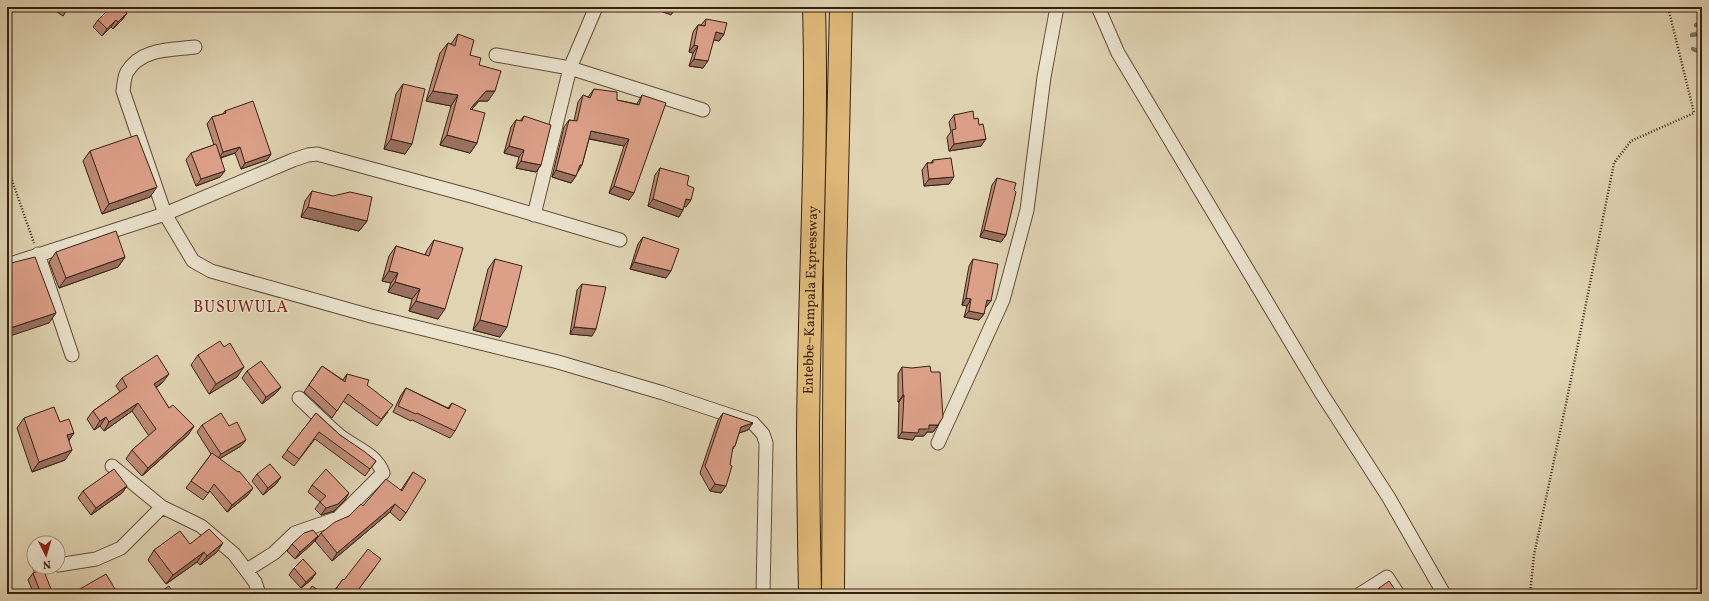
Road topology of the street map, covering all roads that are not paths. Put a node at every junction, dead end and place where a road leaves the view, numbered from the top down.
1 (596, 7) edge
2 (814, 7) edge
3 (840, 7) edge
4 (1057, 7) edge
5 (1098, 7) edge
6 (195, 48) dead end
7 (496, 56) dead end
8 (570, 68) junction
9 (703, 110) dead end
10 (164, 214) junction
11 (534, 215) junction
12 (620, 240) dead end
13 (38, 254) junction
14 (7, 265) edge
15 (72, 355) dead end
16 (299, 398) dead end
17 (938, 444) dead end
18 (112, 466) dead end
19 (162, 507) junction
20 (66, 564) edge
21 (248, 570) junction
22 (259, 594) edge
23 (763, 594) edge
24 (810, 594) edge
25 (833, 594) edge
26 (1360, 594) edge
27 (1398, 594) edge
28 (1444, 594) edge

1 - 8 street
2 - 24 highway, Entebbe–Kampala Expressway
3 - 25 highway, Entebbe–Kampala Expressway
4 - 17 street
5 - 28 street
6 - 10 street
7 - 8 street
8 - 9 street
8 - 11 street
10 - 11 street
10 - 13 street
10 - 23 street
11 - 12 street
13 - 14 street
13 - 15 street
16 - 21 street
18 - 19 street
19 - 20 street
19 - 21 street
21 - 22 street
26 - 27 street

